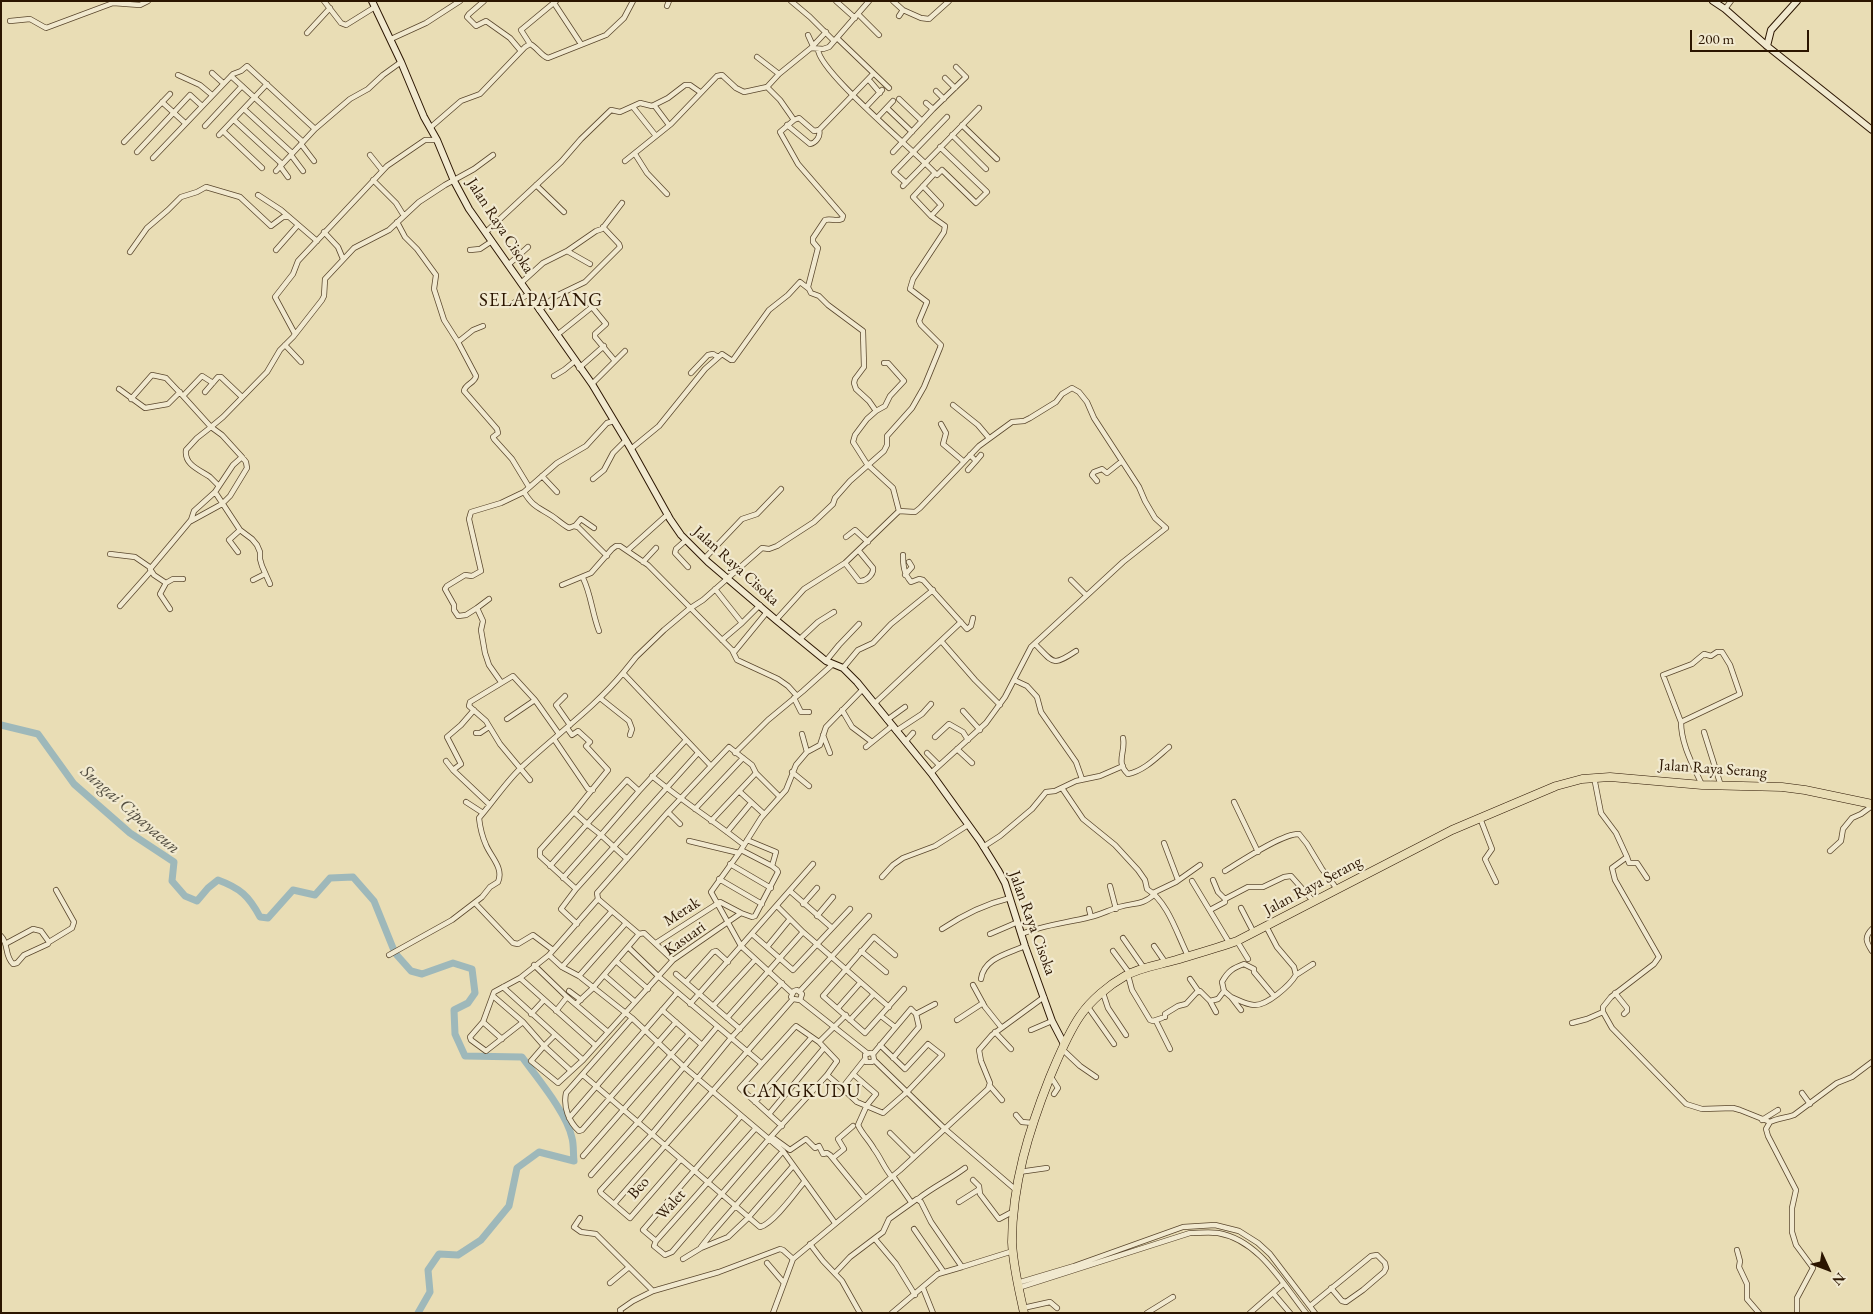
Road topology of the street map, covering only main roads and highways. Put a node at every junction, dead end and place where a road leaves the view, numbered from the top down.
1 (1872, 805) edge
2 (1024, 1311) edge

1 - 2 highway, Jalan Raya Serang

